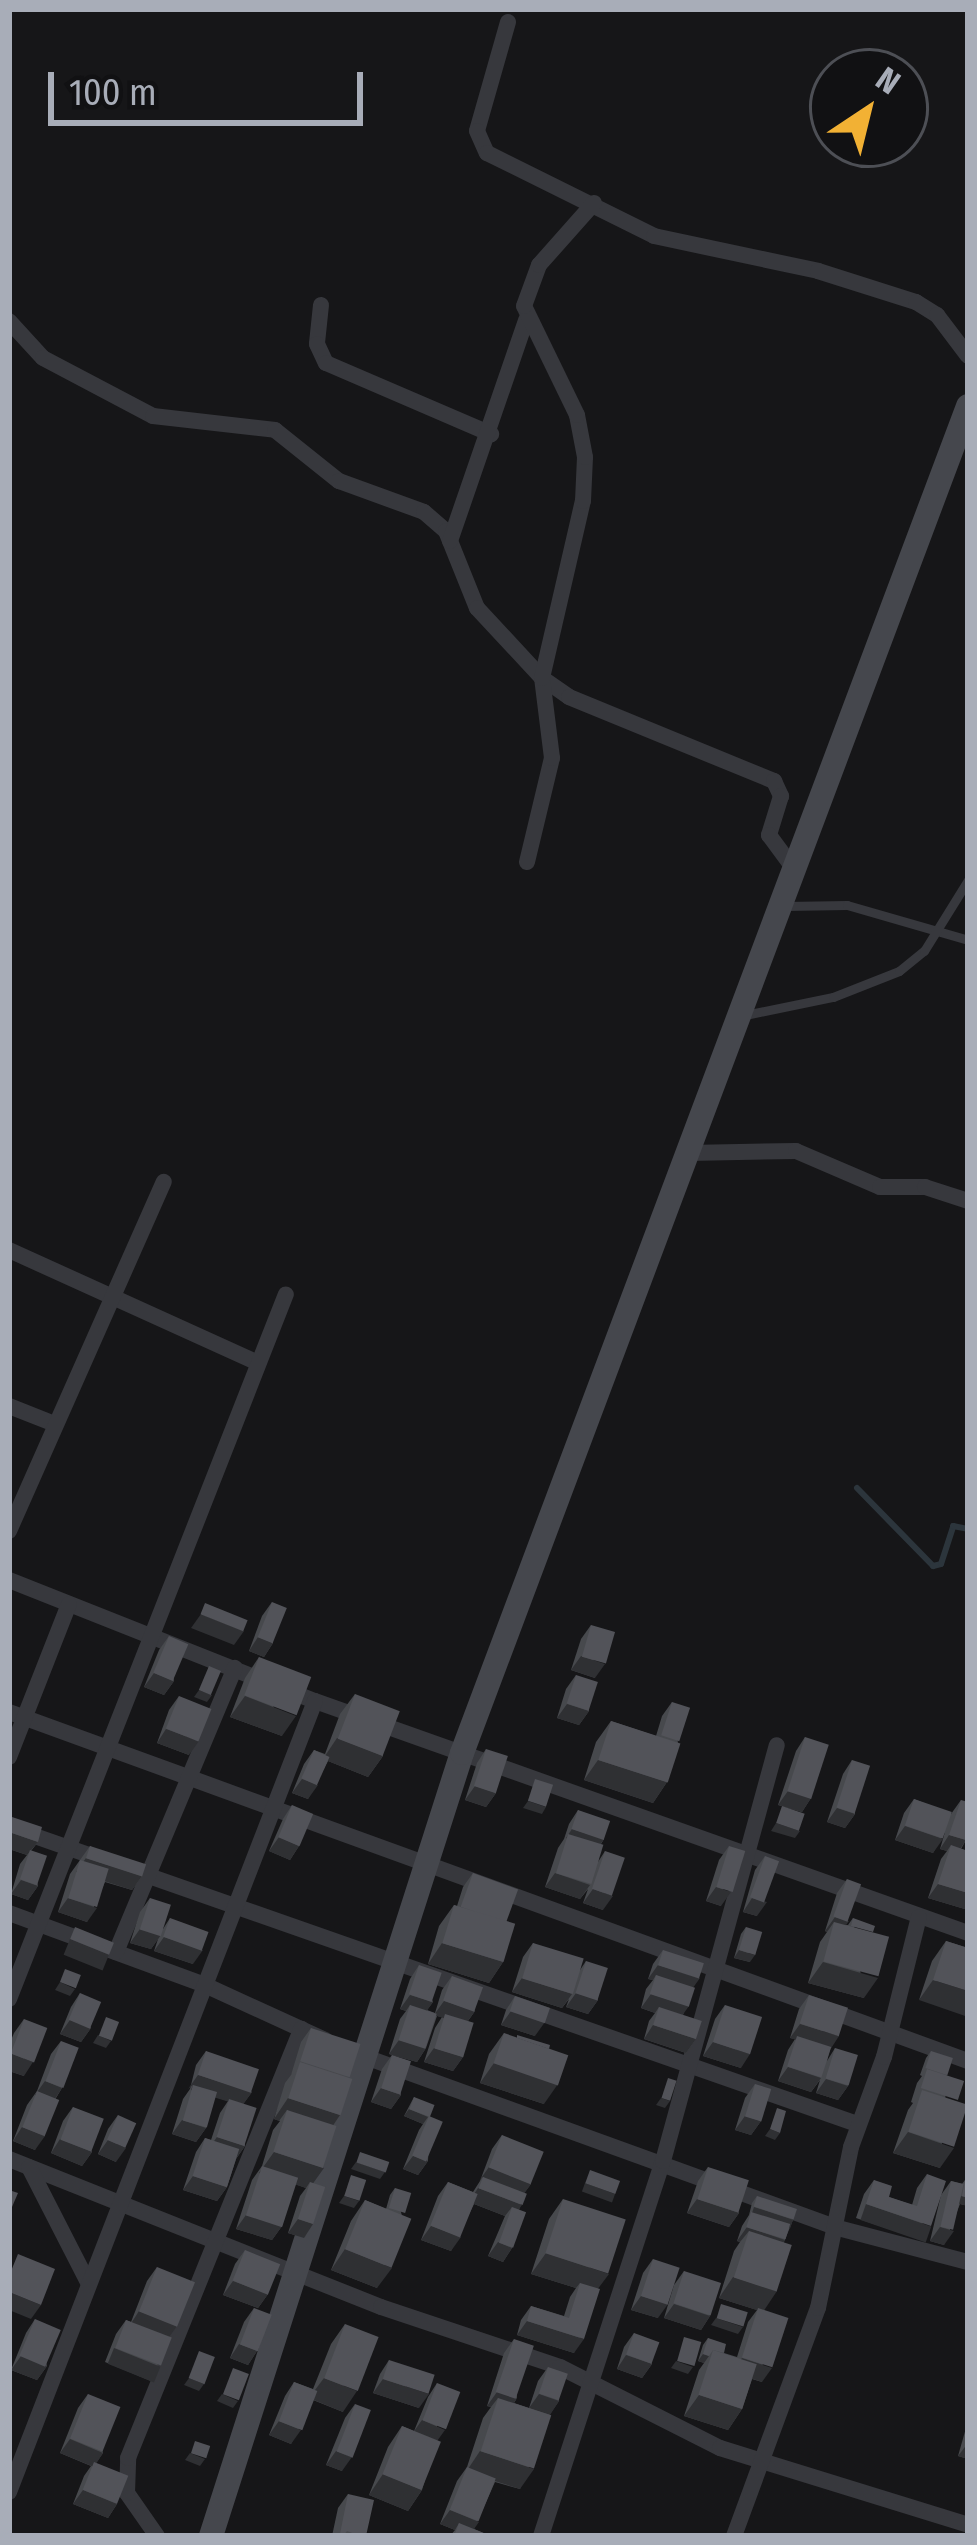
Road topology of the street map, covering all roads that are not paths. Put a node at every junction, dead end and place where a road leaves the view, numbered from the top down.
1 (508, 22) dead end
2 (594, 202) junction
3 (321, 305) dead end
4 (526, 320) junction
5 (9, 321) edge
6 (968, 356) edge
7 (968, 406) edge
8 (491, 434) junction
9 (961, 446) edge
10 (450, 541) junction
11 (542, 678) junction
12 (527, 862) dead end
13 (794, 868) junction
14 (968, 880) edge
15 (780, 906) junction
16 (939, 930) junction
17 (968, 940) edge
18 (739, 1016) junction
19 (688, 1153) junction
20 (164, 1182) dead end
21 (968, 1201) edge
22 (9, 1250) edge
23 (286, 1294) dead end
24 (108, 1297) junction
25 (258, 1364) junction
26 (9, 1406) edge
27 (52, 1423) junction
28 (14, 1505) edge
29 (9, 1531) edge
30 (9, 1580) edge
31 (69, 1604) junction
32 (148, 1635) junction
33 (235, 1668) junction
34 (316, 1701) junction
35 (17, 1715) edge
36 (777, 1744) dead end
37 (104, 1749) junction
38 (462, 1753) junction
39 (9, 1757) edge
40 (188, 1780) junction
41 (271, 1811) junction
42 (9, 1828) edge
43 (63, 1849) junction
44 (748, 1858) junction
45 (428, 1867) junction
46 (143, 1879) junction
47 (235, 1910) junction
48 (9, 1912) edge
49 (919, 1917) junction
50 (34, 1922) junction
51 (968, 1933) edge
52 (116, 1952) junction
53 (393, 1964) junction
54 (715, 1972) junction
55 (207, 1985) junction
56 (9, 1999) edge
57 (301, 2030) junction
58 (890, 2032) junction
59 (368, 2058) junction
60 (968, 2061) edge
61 (692, 2064) junction
62 (857, 2124) junction
63 (9, 2159) edge
64 (663, 2161) junction
65 (29, 2167) junction
66 (119, 2203) junction
67 (838, 2228) junction
68 (213, 2239) junction
69 (968, 2262) edge
70 (299, 2274) junction
71 (89, 2284) junction
72 (587, 2380) junction
73 (766, 2464) junction
74 (9, 2492) edge
75 (968, 2525) edge
76 (157, 2536) edge
77 (212, 2536) edge
78 (541, 2536) edge
79 (734, 2536) edge

1 - 2 street
2 - 4 street
2 - 6 street
3 - 8 street
4 - 8 street
4 - 11 street
5 - 10 street
7 - 9 street
8 - 10 street
9 - 13 street
10 - 11 street
11 - 12 street
11 - 13 street
13 - 15 street
14 - 16 lane
15 - 16 lane
15 - 18 street
16 - 17 lane
16 - 18 lane
18 - 19 street
19 - 21 street
19 - 38 street
20 - 24 street
22 - 24 street
23 - 25 street
24 - 25 street
24 - 27 street
25 - 32 street
26 - 27 street
27 - 28 street
28 - 29 street
30 - 31 street
31 - 32 street
31 - 35 street
32 - 33 street
32 - 37 street
33 - 34 street
33 - 40 street
34 - 38 street
34 - 41 street
35 - 37 street
35 - 39 street
36 - 44 street
37 - 40 street
37 - 43 street
38 - 44 street
38 - 45 street
40 - 41 street
40 - 46 street
41 - 45 street
41 - 47 street
42 - 43 street
43 - 46 street
43 - 50 street
44 - 49 street
44 - 54 street
45 - 53 street
45 - 54 street
46 - 47 street
46 - 52 street
47 - 53 street
47 - 55 street
48 - 50 street
49 - 51 street
49 - 58 street
50 - 52 street
50 - 56 street
52 - 55 street
53 - 59 street
53 - 61 street
54 - 58 street
54 - 61 street
55 - 57 street
55 - 66 street
57 - 59 street
57 - 68 street
58 - 60 street
58 - 62 street
59 - 64 street
59 - 70 street
61 - 62 street
61 - 64 street
62 - 67 street
63 - 65 street
64 - 67 street
64 - 72 street
65 - 66 street
65 - 71 street
66 - 68 street
66 - 71 street
67 - 69 street
67 - 73 street
68 - 70 street
68 - 76 street
70 - 72 street
70 - 77 street
71 - 74 street
72 - 73 street
72 - 78 street
73 - 75 street
73 - 79 street

